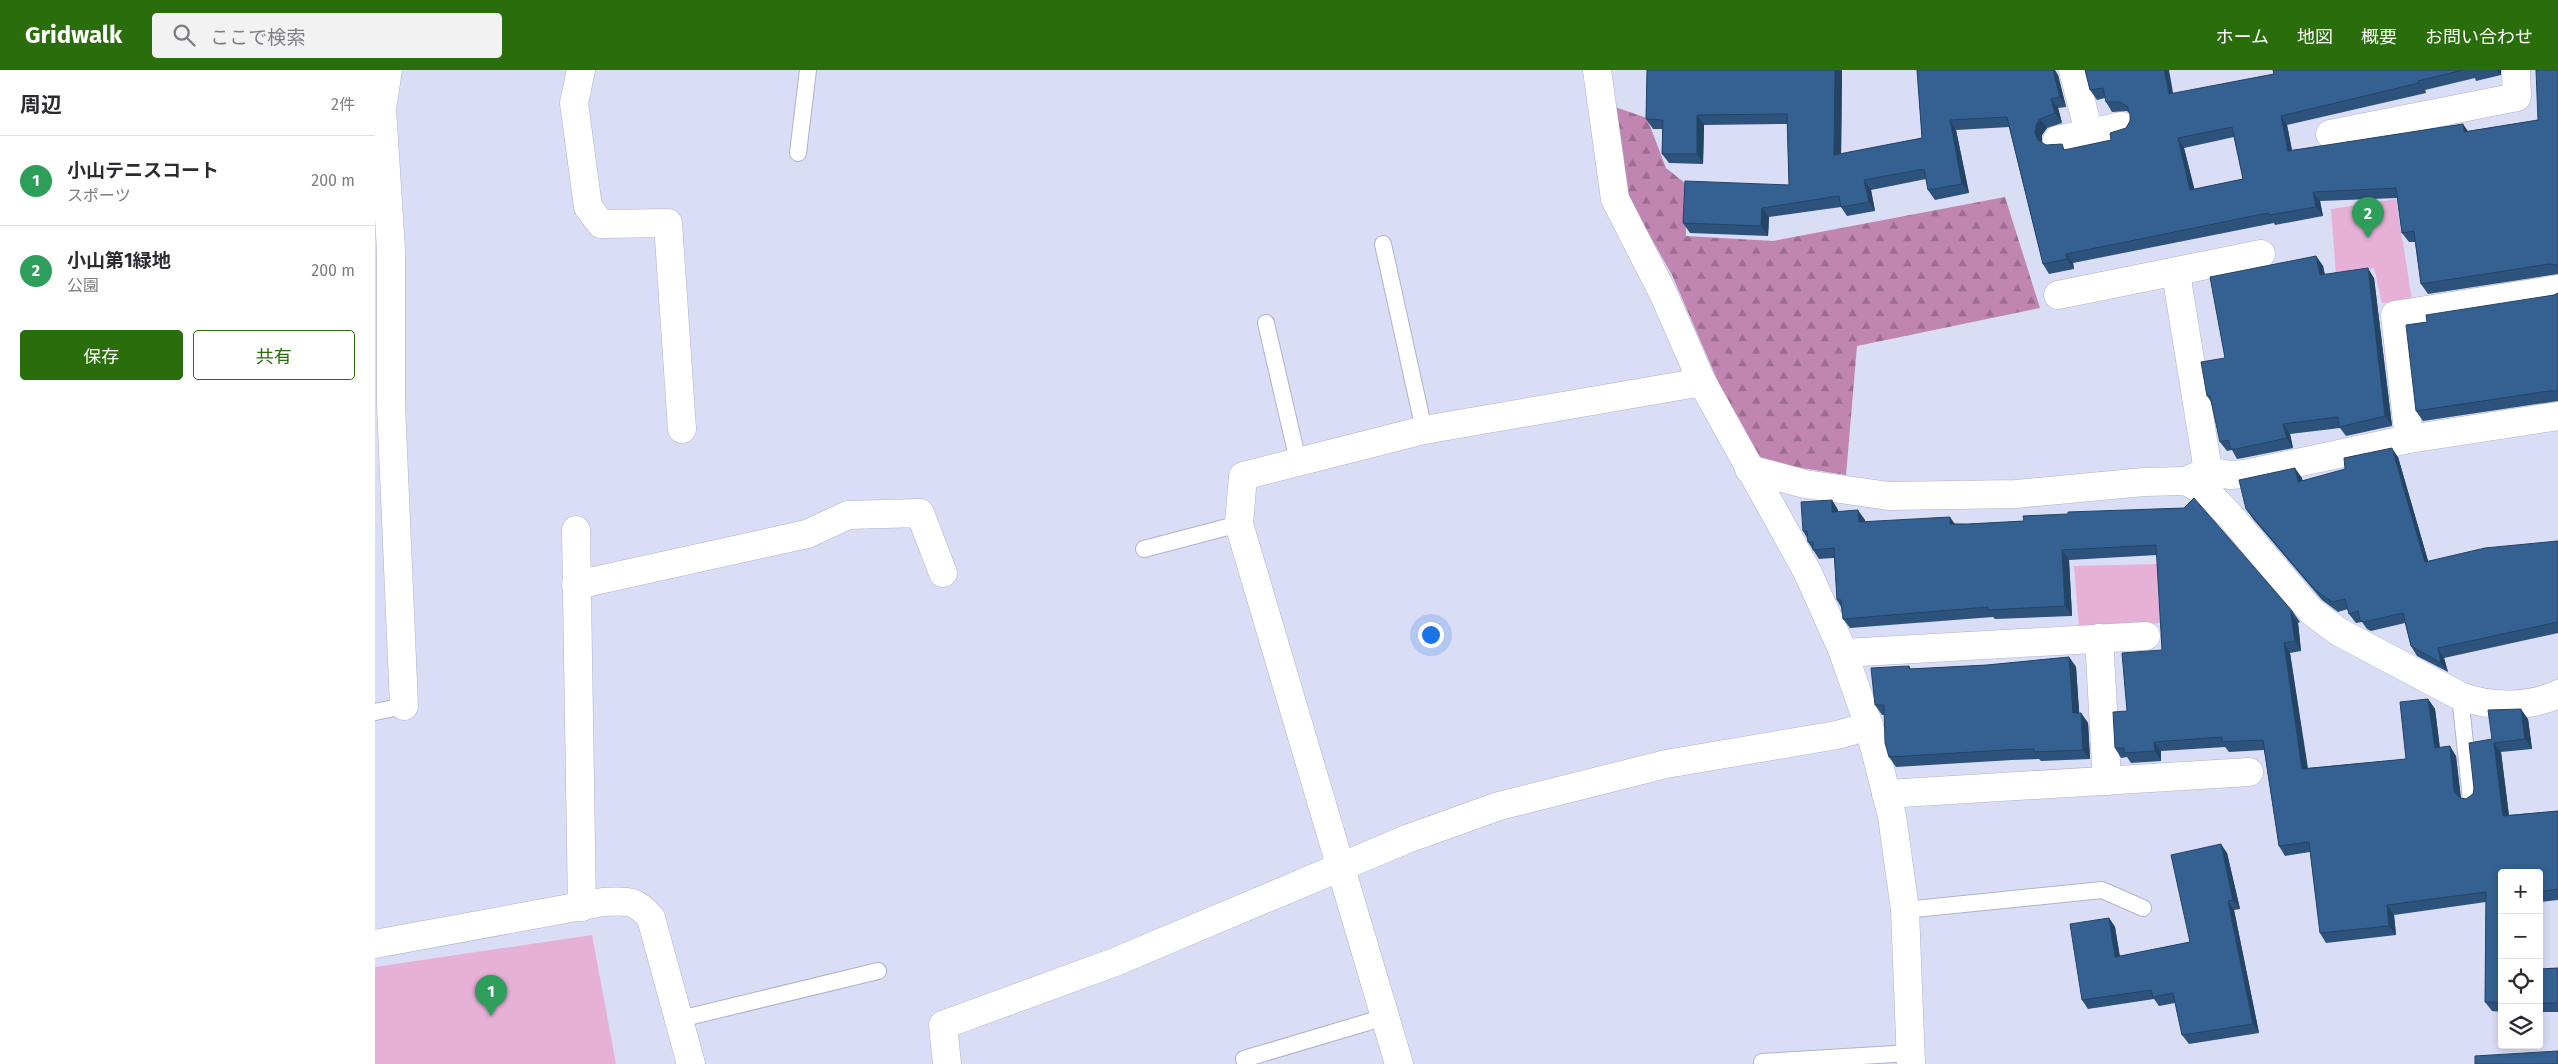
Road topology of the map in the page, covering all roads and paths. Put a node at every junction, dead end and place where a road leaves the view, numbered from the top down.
1 (388, 70) edge
2 (581, 70) edge
3 (808, 70) edge
4 (1597, 70) edge
5 (2073, 70) edge
6 (2516, 70) edge
7 (2122, 126) dead end
8 (2089, 132) junction
9 (2330, 134) dead end
10 (2057, 140) dead end
11 (798, 153) dead end
12 (1383, 244) dead end
13 (2261, 254) dead end
14 (2175, 273) junction
15 (2558, 289) edge
16 (2058, 294) dead end
17 (1266, 323) dead end
18 (1702, 382) junction
19 (2558, 416) edge
20 (682, 429) dead end
21 (1424, 430) junction
22 (2409, 439) junction
23 (1298, 462) junction
24 (1749, 470) junction
25 (2197, 476) junction
26 (1239, 524) junction
27 (576, 530) dead end
28 (1144, 549) dead end
29 (943, 572) dead end
30 (576, 585) junction
31 (2146, 636) dead end
32 (2099, 638) junction
33 (1843, 653) junction
34 (2558, 694) edge
35 (2459, 696) junction
36 (405, 706) joint
37 (375, 712) edge
38 (1869, 726) junction
39 (2249, 772) dead end
40 (2107, 780) junction
41 (1886, 794) junction
42 (2471, 799) edge
43 (1340, 868) junction
44 (582, 907) junction
45 (2143, 908) dead end
46 (1905, 910) junction
47 (375, 944) edge
48 (878, 971) dead end
49 (1385, 1017) junction
50 (680, 1019) junction
51 (1911, 1058) edge
52 (1244, 1060) dead end
53 (691, 1064) edge
54 (947, 1064) edge
55 (1399, 1064) edge
56 (1763, 1064) edge

1 - 36 street
2 - 20 street
3 - 11 lane
4 - 18 street
5 - 8 street
6 - 9 street
7 - 8 street
8 - 10 street
12 - 21 lane
13 - 14 street
14 - 16 street
14 - 25 street
15 - 22 street
17 - 23 lane
18 - 21 street
18 - 24 street
19 - 22 street
21 - 23 street
22 - 25 street
23 - 26 street
24 - 25 street
24 - 33 street
25 - 35 street
26 - 28 lane
26 - 43 street
27 - 30 street
29 - 30 street
30 - 44 street
31 - 32 street
32 - 33 street
32 - 40 street
33 - 38 street
34 - 35 street
35 - 42 lane
36 - 37 lane
38 - 41 street
38 - 43 street
39 - 40 street
40 - 41 street
41 - 46 street
43 - 49 street
43 - 54 street
44 - 47 street
44 - 50 street
45 - 46 lane
46 - 51 street
48 - 50 lane
49 - 52 lane
49 - 55 street
50 - 53 street
51 - 56 lane

